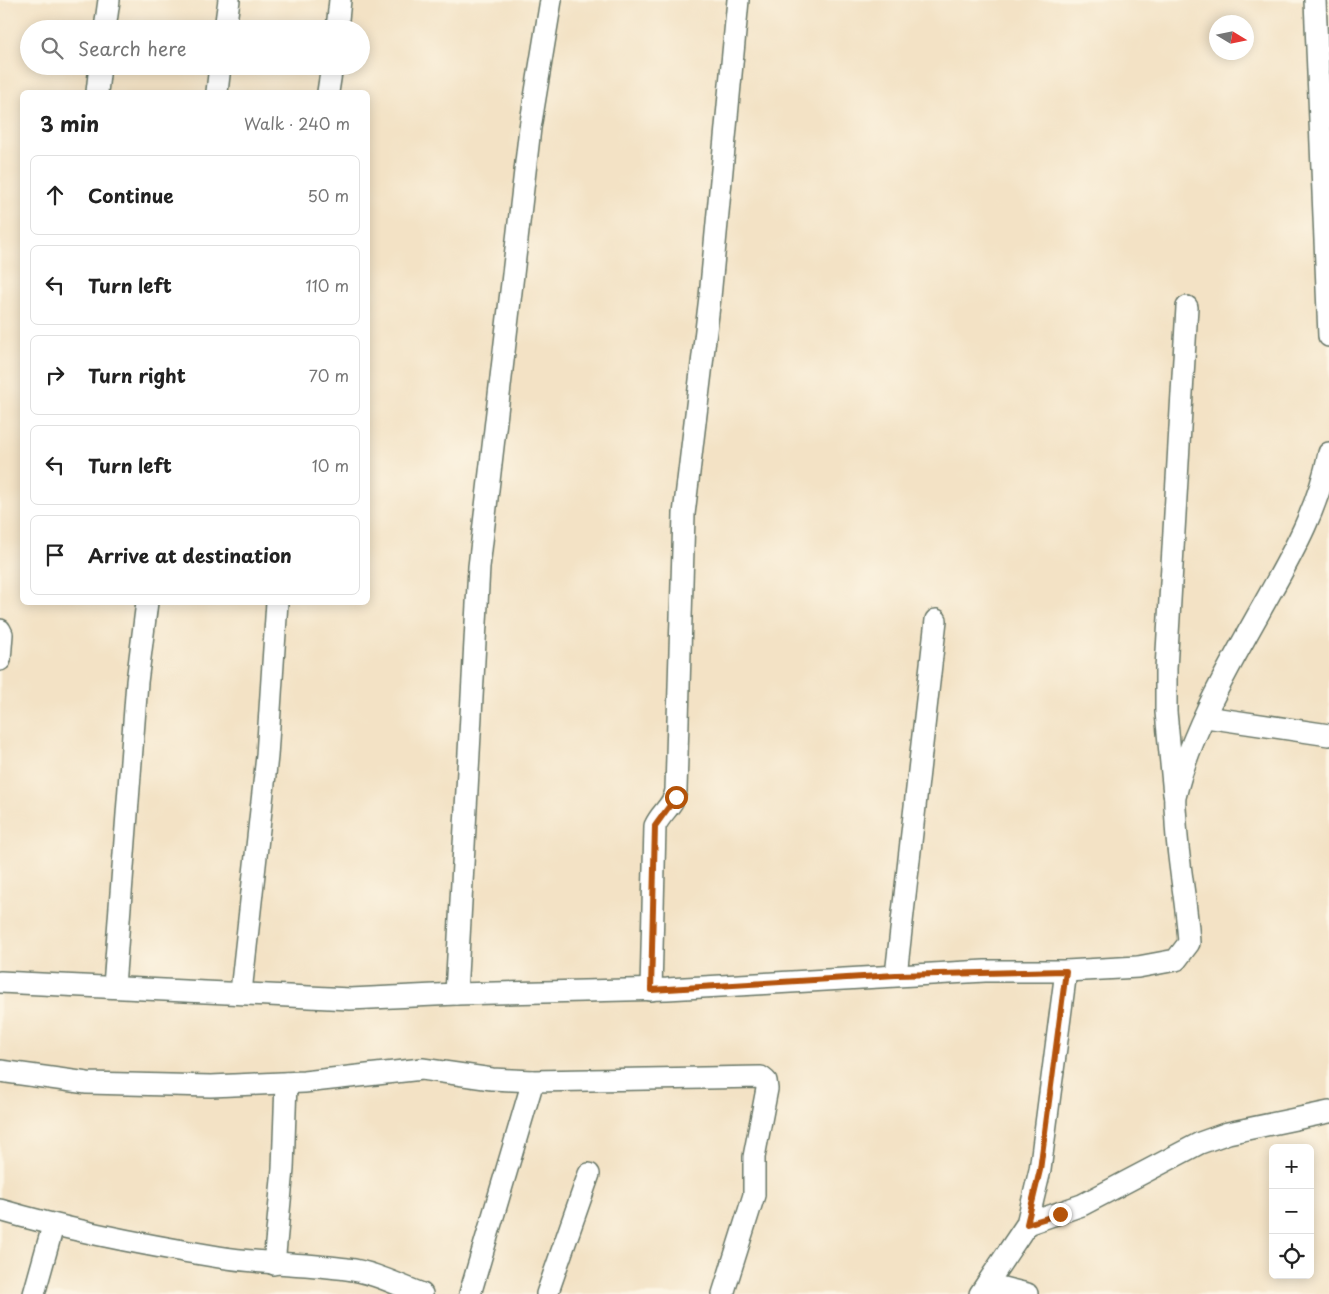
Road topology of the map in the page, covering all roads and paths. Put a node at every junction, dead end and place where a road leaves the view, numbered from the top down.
1 (109, 0) edge
2 (229, 0) edge
3 (340, 0) edge
4 (551, 0) edge
5 (738, 0) edge
6 (1315, 0) edge
7 (106, 20) edge
8 (226, 20) edge
9 (337, 20) edge
10 (99, 75) edge
11 (219, 75) edge
12 (331, 75) edge
13 (97, 90) edge
14 (217, 90) edge
15 (328, 90) edge
16 (1326, 186) edge
17 (1187, 307) dead end
18 (1329, 336) edge
19 (1329, 453) edge
20 (147, 605) edge
21 (277, 605) edge
22 (936, 620) dead end
23 (0, 630) edge
24 (0, 660) edge
25 (1206, 717) junction
26 (1329, 735) edge
27 (1175, 799) junction
28 (1066, 971) junction
29 (896, 975) junction
30 (0, 982) edge
31 (114, 986) junction
32 (651, 990) junction
33 (241, 992) junction
34 (456, 994) junction
35 (0, 1070) edge
36 (533, 1081) junction
37 (286, 1083) junction
38 (1329, 1112) edge
39 (589, 1174) dead end
40 (0, 1210) edge
41 (1027, 1224) junction
42 (53, 1226) junction
43 (274, 1264) junction
44 (983, 1289) edge
45 (34, 1294) edge
46 (422, 1294) edge
47 (470, 1294) edge
48 (547, 1294) edge
49 (723, 1294) edge
50 (1027, 1294) edge

1 - 7 street
2 - 8 street
3 - 9 street
4 - 34 street
5 - 32 street
6 - 16 street
10 - 13 street
11 - 14 street
12 - 15 street
16 - 18 street
17 - 27 street
19 - 25 street
20 - 31 street
21 - 33 street
22 - 29 street
23 - 24 street
25 - 26 street
25 - 27 street
27 - 28 street
28 - 29 street
28 - 41 street
29 - 32 street
30 - 31 street
31 - 33 street
32 - 34 street
33 - 34 street
35 - 37 street
36 - 37 street
36 - 47 street
36 - 49 street
37 - 43 street
38 - 41 street
39 - 48 street
40 - 42 street
41 - 44 street
42 - 43 street
42 - 45 street
43 - 46 street
44 - 50 street

